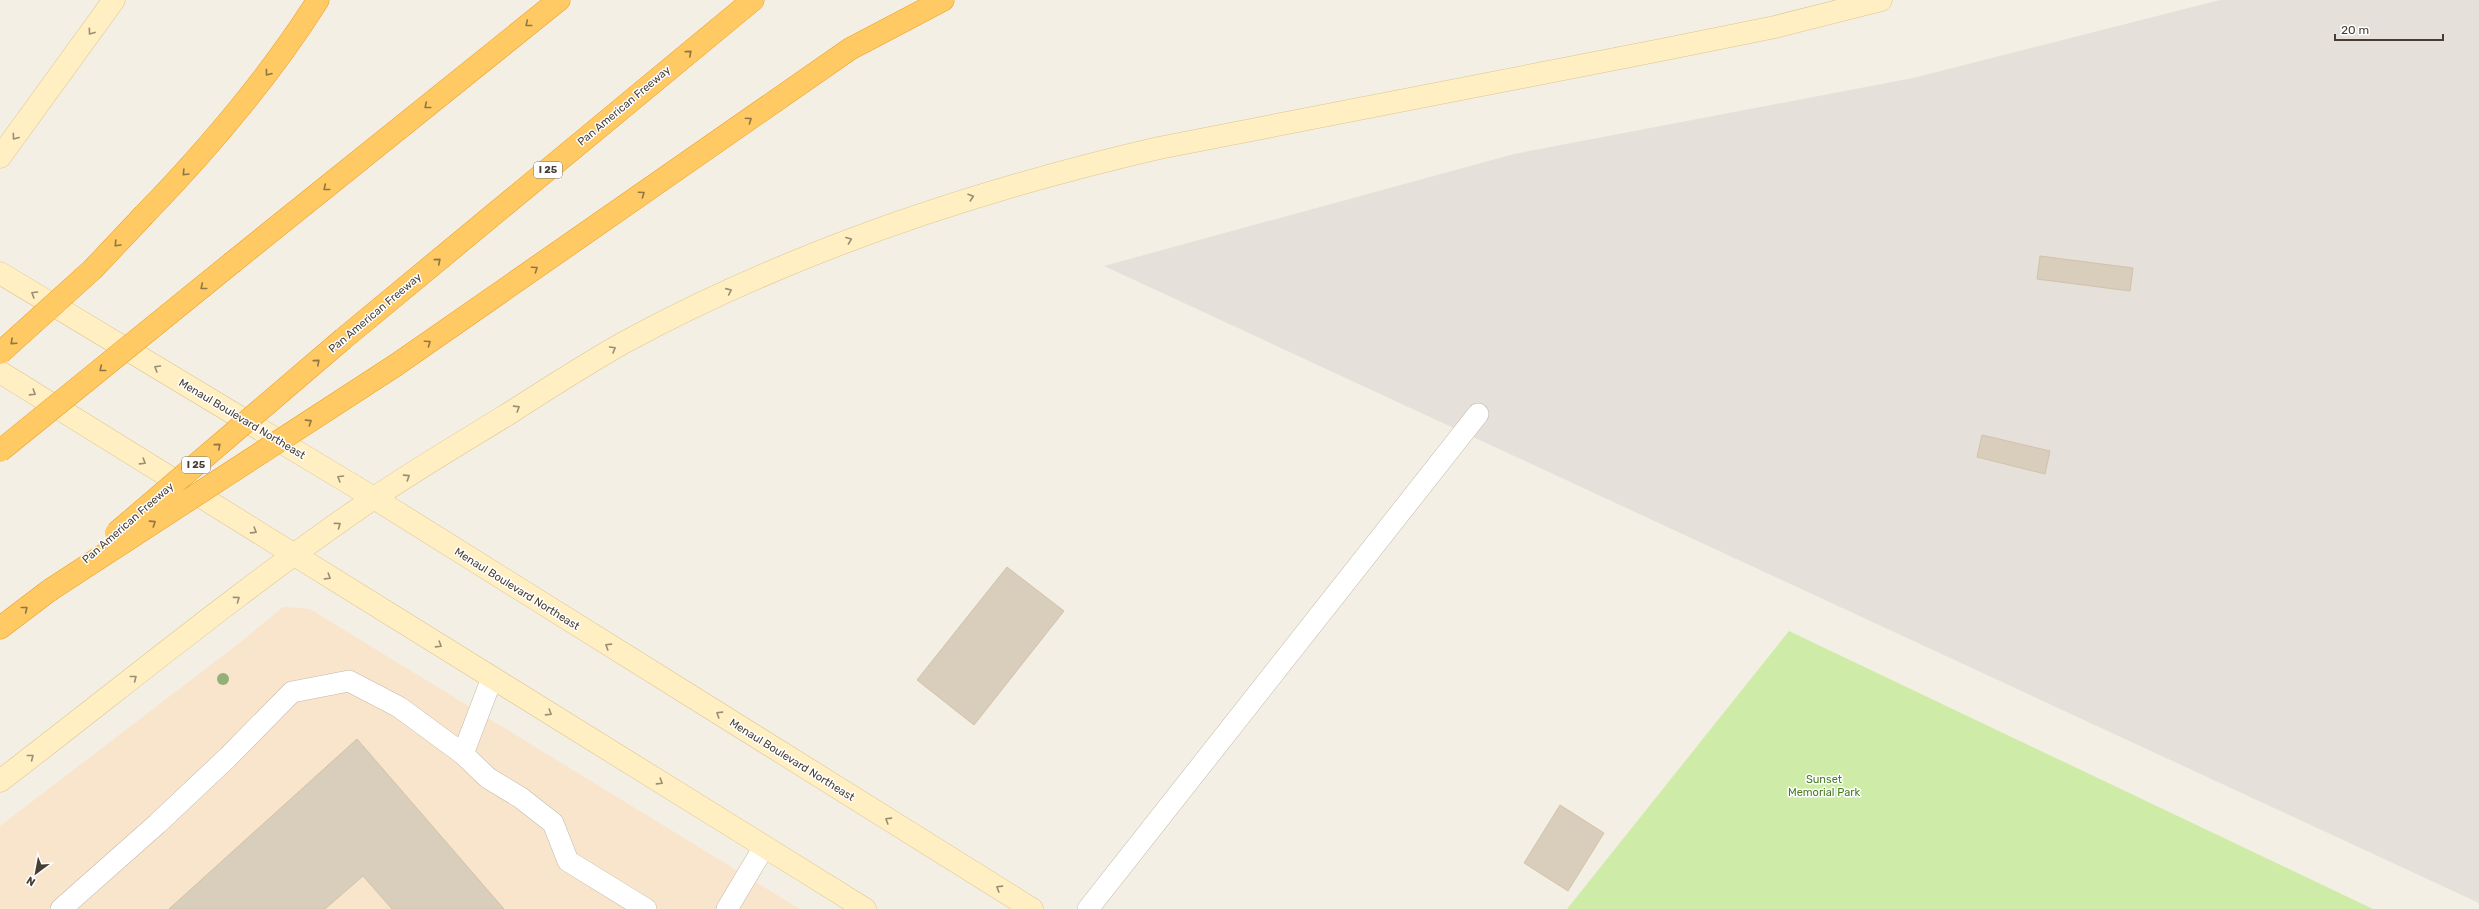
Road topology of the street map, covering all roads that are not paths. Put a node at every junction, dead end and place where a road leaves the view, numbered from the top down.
1 (114, 0) edge
2 (313, 0) edge
3 (318, 0) edge
4 (559, 0) edge
5 (752, 0) edge
6 (943, 0) edge
7 (1881, 0) edge
8 (292, 42) junction
9 (0, 158) edge
10 (0, 273) edge
11 (0, 354) edge
12 (0, 372) edge
13 (1478, 414) dead end
14 (0, 451) edge
15 (374, 498) junction
16 (295, 556) junction
17 (50, 590) junction
18 (0, 628) edge
19 (492, 678) junction
20 (463, 754) junction
21 (0, 781) edge
22 (764, 847) junction
23 (61, 909) edge
24 (646, 909) edge
25 (727, 909) edge
26 (865, 909) edge
27 (1032, 909) edge
28 (1088, 909) edge

1 -> 9 main road
2 - 8 highway
3 - 8 highway
4 -> 14 highway, bridge
17 -> 5 highway, Pan American Freeway / I 25, bridge
17 -> 6 highway, bridge
15 -> 7 main road
8 -> 11 highway, bridge
15 -> 10 main road, Menaul Boulevard Northeast
12 -> 16 main road
13 - 28 lane
16 -> 15 main road
27 -> 15 main road, Menaul Boulevard Northeast
16 -> 19 main road
21 -> 16 main road
18 -> 17 highway, Pan American Freeway / I 25
19 - 20 lane
19 -> 22 main road
20 - 23 lane
20 - 24 lane
22 - 25 lane
22 - 26 main road

